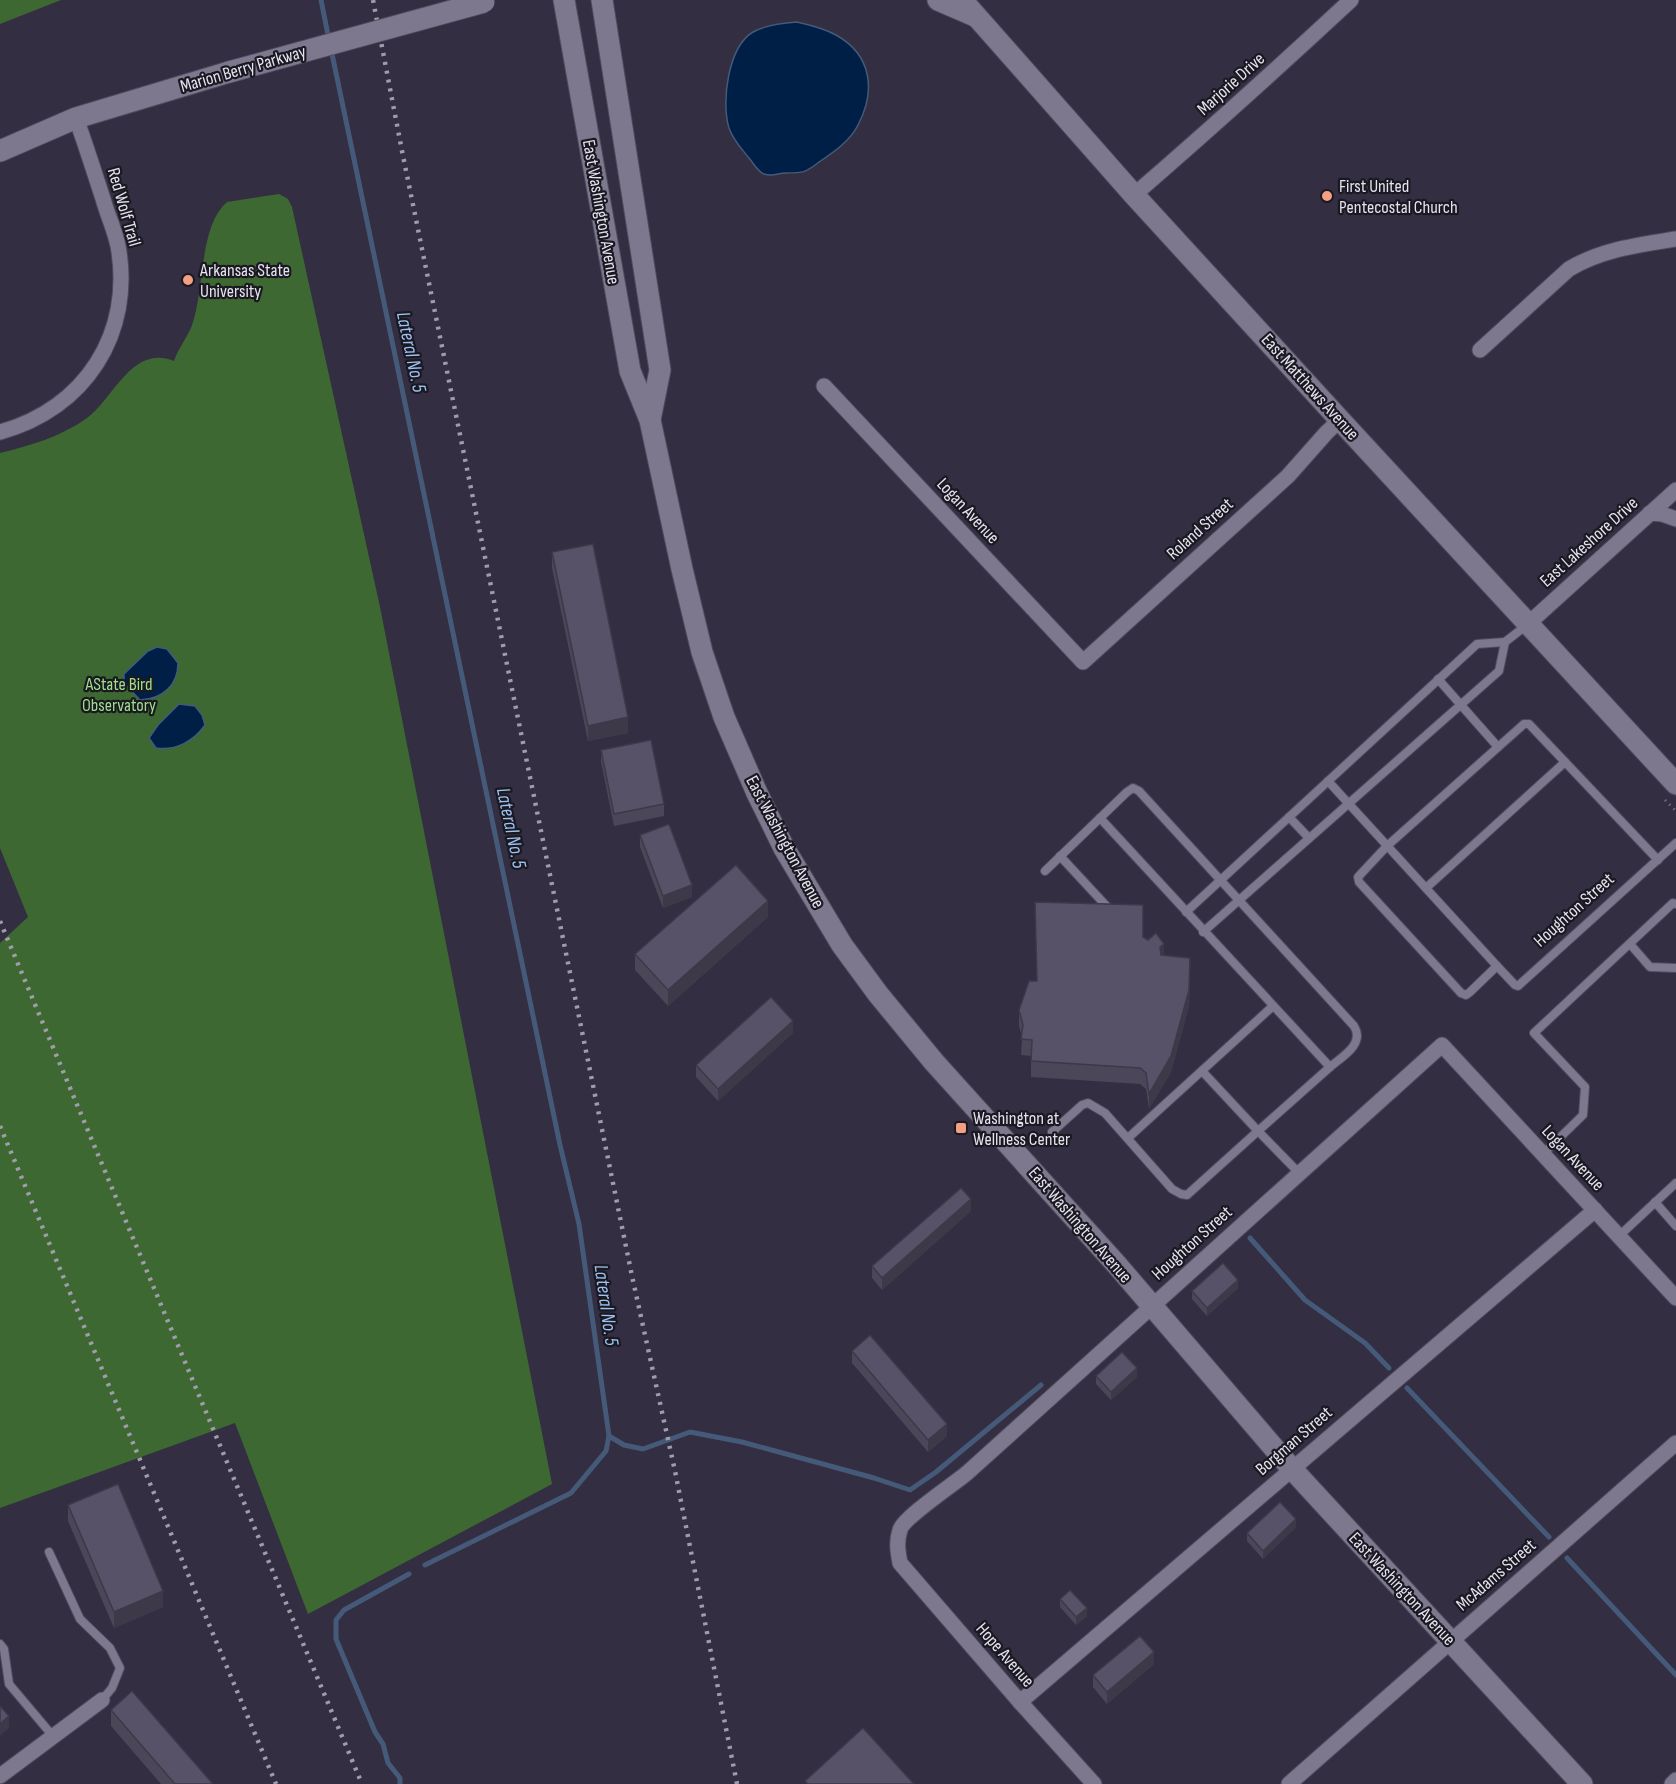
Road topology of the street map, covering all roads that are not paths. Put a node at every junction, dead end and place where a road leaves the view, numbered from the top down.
1 (564, 0) edge
2 (602, 0) edge
3 (938, 0) edge
4 (962, 0) edge
5 (1351, 0) edge
6 (487, 1) edge
7 (978, 18) junction
8 (76, 118) junction
9 (0, 151) edge
10 (1134, 195) junction
11 (1676, 239) edge
12 (1480, 350) dead end
13 (824, 386) dead end
14 (650, 420) junction
15 (1340, 420) junction
16 (0, 432) edge
17 (1676, 490) edge
18 (1650, 513) junction
19 (1676, 519) edge
20 (1528, 624) junction
21 (1505, 642) junction
22 (1083, 662) joint
23 (1438, 679) junction
24 (1460, 704) junction
25 (1498, 747) junction
26 (1565, 762) junction
27 (1328, 781) junction
28 (1676, 784) edge
29 (1348, 802) junction
30 (1289, 817) junction
31 (1100, 818) junction
32 (1309, 838) junction
33 (1676, 843) edge
34 (1387, 846) junction
35 (1060, 856) junction
36 (1658, 860) junction
37 (1045, 872) dead end
38 (1221, 879) junction
39 (1426, 888) junction
40 (1239, 899) junction
41 (1676, 904) edge
42 (1112, 912) edge
43 (1186, 912) junction
44 (1203, 932) junction
45 (1630, 944) junction
46 (1497, 966) junction
47 (1676, 968) edge
48 (1273, 1006) junction
49 (1442, 1045) joint
50 (1330, 1067) junction
51 (1202, 1071) junction
52 (1258, 1131) junction
53 (1052, 1132) dead end
54 (1128, 1138) junction
55 (1543, 1154) junction
56 (1299, 1173) junction
57 (1676, 1183) edge
58 (1655, 1202) junction
59 (1595, 1210) junction
60 (1676, 1226) edge
61 (1619, 1236) junction
62 (1676, 1298) edge
63 (1151, 1306) junction
64 (1676, 1443) edge
65 (1292, 1469) junction
66 (897, 1546) joint
67 (49, 1552) dead end
68 (1450, 1642) junction
69 (0, 1644) edge
70 (102, 1700) joint
71 (1020, 1702) junction
72 (52, 1735) junction
73 (0, 1776) edge
74 (1676, 1780) edge
75 (1086, 1781) edge
76 (1288, 1784) edge
77 (1582, 1784) edge
78 (1672, 1784) edge

1 - 14 street, East Washington Avenue
2 - 14 street, East Washington Avenue
3 - 7 street, East Matthews Avenue
4 - 7 street
5 - 10 street, Marjorie Drive
6 - 8 street, Marion Berry Parkway, bridge
7 - 10 street, East Matthews Avenue
8 - 9 street, Marion Berry Parkway
8 - 16 street, Red Wolf Trail
10 - 15 street, East Matthews Avenue
11 - 12 street
13 - 22 street, Logan Avenue
14 - 63 street, East Washington Avenue
15 - 20 street, East Matthews Avenue
15 - 22 street, Roland Street
17 - 18 street, East Lakeshore Drive
18 - 19 street
18 - 20 street, East Lakeshore Drive
20 - 21 lane
20 - 28 street, East Matthews Avenue
21 - 23 lane
21 - 24 lane
23 - 24 lane
23 - 27 lane
24 - 25 lane
24 - 29 lane
25 - 26 lane
25 - 34 lane
26 - 36 lane
26 - 39 lane
27 - 29 lane
27 - 30 lane
29 - 32 lane
29 - 34 lane
30 - 32 lane
30 - 38 lane
31 - 35 lane
31 - 38 lane
31 - 43 lane
32 - 40 lane
33 - 36 lane, Houghton Street
34 - 39 lane
34 - 46 lane
35 - 37 lane
35 - 42 lane
36 - 46 lane, Houghton Street
38 - 40 lane
38 - 43 lane
39 - 46 lane
40 - 44 lane
40 - 50 lane
41 - 45 lane
43 - 44 lane
44 - 48 lane
45 - 47 lane
45 - 55 lane
48 - 50 lane
48 - 51 lane
49 - 55 street, Logan Avenue
49 - 56 street, Houghton Street
50 - 52 lane
51 - 52 lane
51 - 54 lane
52 - 54 lane
52 - 56 lane
53 - 54 lane
55 - 59 street, Logan Avenue
56 - 63 street, Houghton Street
57 - 58 lane
58 - 60 lane
58 - 61 lane
59 - 61 street, Logan Avenue
59 - 65 street, Borgman Street
61 - 62 street, Logan Avenue
63 - 65 street, East Washington Avenue
63 - 66 street, Houghton Street
64 - 68 street, McAdams Street
65 - 68 street, East Washington Avenue
65 - 71 street, Borgman Street
66 - 71 street, Hope Avenue
67 - 70 lane
68 - 76 street, McAdams Street
68 - 77 street, East Washington Avenue
69 - 72 lane
70 - 72 street
71 - 75 street, Hope Avenue
72 - 73 street
74 - 78 street

